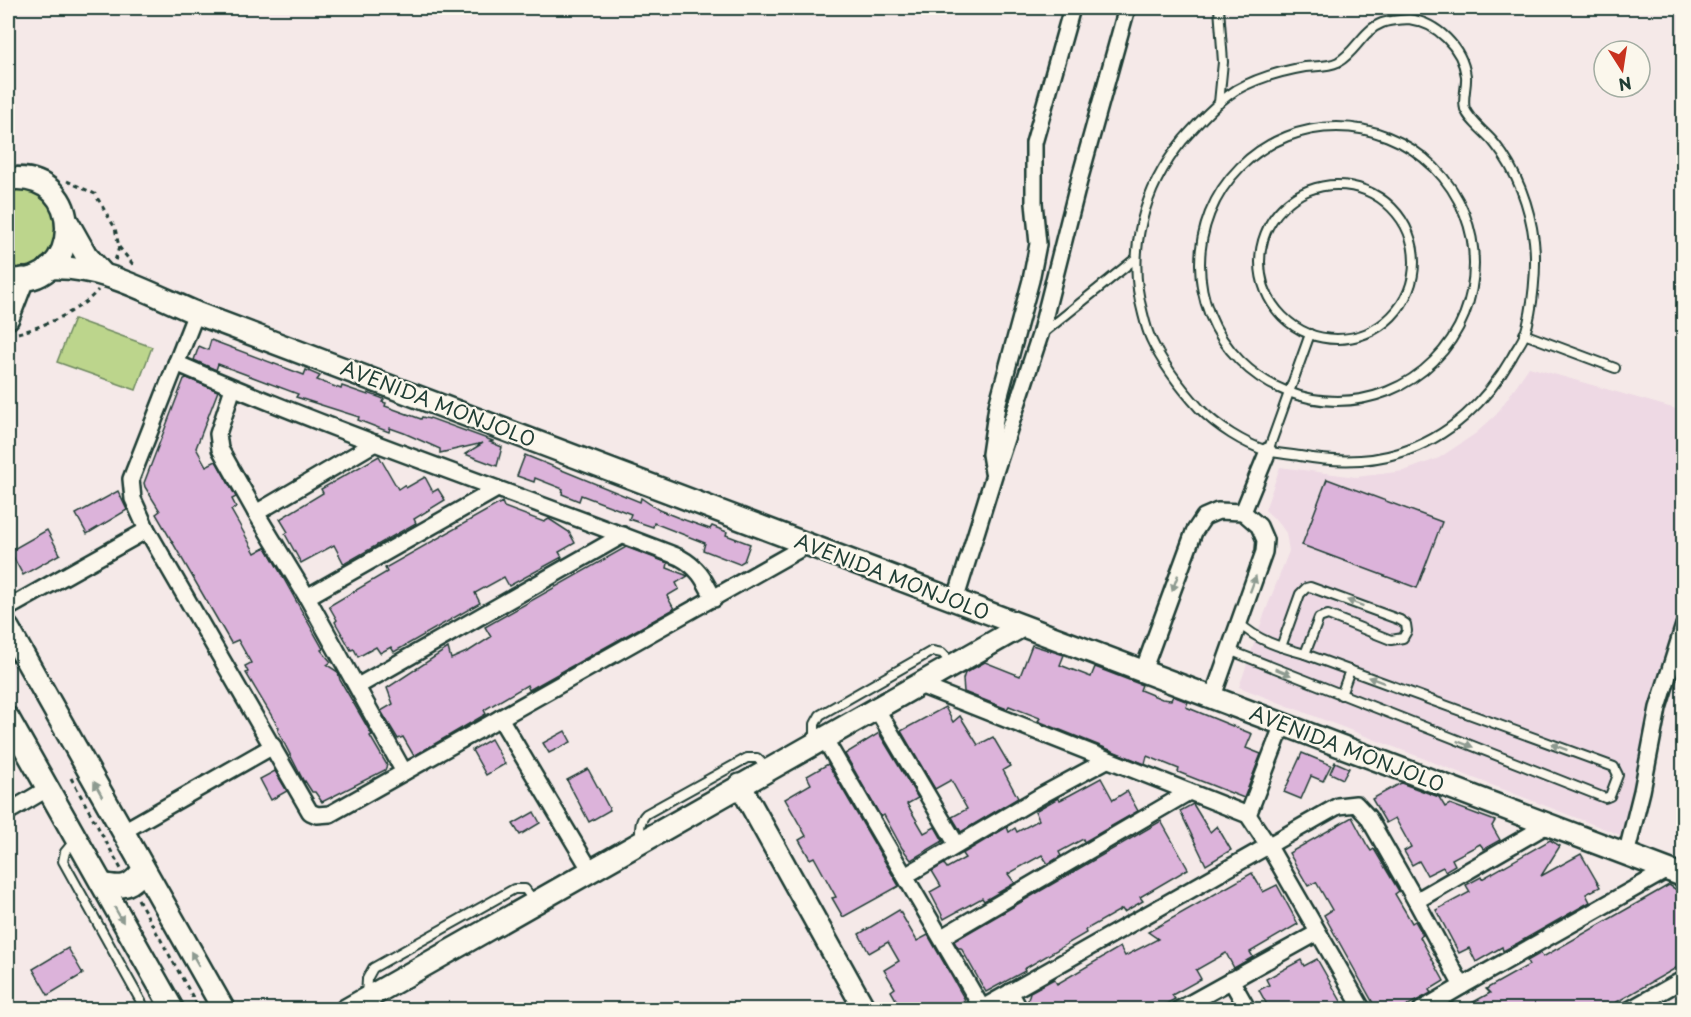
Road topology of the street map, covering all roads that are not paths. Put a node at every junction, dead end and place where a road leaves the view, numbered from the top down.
1 (1072, 8) edge
2 (1127, 8) edge
3 (1219, 8) edge
4 (1219, 103) junction
5 (8, 179) edge
6 (68, 223) junction
7 (1135, 259) junction
8 (49, 268) junction
9 (103, 274) junction
10 (15, 279) edge
11 (196, 313) junction
12 (8, 318) edge
13 (1310, 334) junction
14 (1524, 334) junction
15 (1040, 335) junction
16 (176, 363) junction
17 (1615, 368) dead end
18 (233, 388) junction
19 (1289, 394) junction
20 (375, 443) junction
21 (1268, 451) junction
22 (994, 475) junction
23 (497, 489) junction
24 (1243, 512) junction
25 (256, 513) junction
26 (147, 531) junction
27 (623, 535) junction
28 (807, 545) junction
29 (307, 597) junction
30 (714, 598) junction
31 (955, 601) junction
32 (8, 608) edge
33 (1239, 622) junction
34 (1683, 625) edge
35 (1022, 626) junction
36 (8, 628) edge
37 (1281, 647) junction
38 (1229, 650) junction
39 (1305, 654) junction
40 (953, 664) junction
41 (1350, 670) junction
42 (1143, 671) junction
43 (917, 684) junction
44 (358, 686) junction
45 (1341, 695) junction
46 (1212, 699) junction
47 (876, 708) junction
48 (8, 718) edge
49 (500, 718) junction
50 (1283, 724) junction
51 (819, 741) junction
52 (273, 746) junction
53 (1107, 760) junction
54 (768, 769) junction
55 (404, 772) junction
56 (740, 784) junction
57 (48, 789) junction
58 (1189, 792) junction
59 (8, 812) edge
60 (1248, 815) junction
61 (1547, 825) junction
62 (122, 832) junction
63 (76, 839) junction
64 (640, 844) junction
65 (957, 845) junction
66 (1268, 845) junction
67 (1626, 855) junction
68 (591, 871) junction
69 (1675, 873) edge
70 (905, 876) junction
71 (137, 877) junction
72 (102, 884) junction
73 (1416, 901) junction
74 (1317, 933) junction
75 (942, 937) junction
76 (1683, 979) edge
77 (1231, 980) junction
78 (1462, 986) junction
79 (1010, 992) junction
80 (172, 1009) edge
81 (980, 1009) edge
82 (224, 1010) edge
83 (346, 1010) edge
84 (865, 1010) edge
85 (1020, 1010) edge
86 (1178, 1010) edge
87 (1248, 1010) edge
88 (1363, 1010) edge
89 (1421, 1010) edge
90 (1629, 1010) edge

1 - 22 street
2 - 15 street
3 - 4 lane
4 - 7 lane
4 - 14 lane
5 - 6 street, AVENIDA MONJOLO
6 - 8 street
6 - 9 street, AVENIDA MONJOLO
7 - 15 lane
7 - 21 lane
8 - 9 street, AVENIDA MONJOLO
8 - 10 street
9 - 11 street, AVENIDA MONJOLO
10 - 12 street
11 - 16 street
11 - 28 street, AVENIDA MONJOLO
13 - 13 lane
13 - 19 lane
14 - 17 lane
14 - 21 lane
15 - 22 street
16 - 18 street
16 - 26 street
18 - 20 street
18 - 25 street
19 - 19 lane
19 - 21 lane
20 - 23 street
20 - 25 street
21 - 24 street
22 - 31 street
23 - 27 street
23 - 29 street
33 -> 24 street
24 -> 42 street
25 - 29 street
26 - 32 street
26 - 52 street
27 - 30 street
27 - 44 street
28 - 30 street
28 - 31 street, AVENIDA MONJOLO
29 - 44 street
30 - 49 street
31 - 35 street, AVENIDA MONJOLO
33 - 37 lane
33 - 38 street
34 - 67 street
35 - 40 street
35 - 42 street, AVENIDA MONJOLO
62 -> 36 street
37 - 39 lane
39 -> 37 lane
38 -> 45 lane
38 - 46 street
39 - 41 lane
40 - 43 street
40 - 51 lane
41 - 45 lane
45 -> 41 lane
42 - 46 street, AVENIDA MONJOLO
43 - 47 street
43 - 53 street
44 - 55 street
46 - 50 street, AVENIDA MONJOLO
47 - 51 street
47 - 65 street
48 - 57 street
49 - 55 street
49 - 68 street
50 - 60 street
50 - 61 street, AVENIDA MONJOLO
51 - 54 street
51 - 70 street
52 - 55 street
52 - 62 street
53 - 58 street
53 - 65 street
54 - 56 street
54 - 64 lane
56 - 64 street
56 - 84 street
57 - 59 street
57 - 63 street
58 - 60 street
58 - 75 street
60 - 66 street
61 - 67 street, AVENIDA MONJOLO
61 - 73 street
62 - 71 street
63 - 72 street
63 - 80 lane
64 - 68 street
65 - 70 street
66 - 73 street
66 - 74 street
66 - 79 street
67 - 69 street, AVENIDA MONJOLO
68 - 83 street
69 - 78 street
70 - 75 street
71 - 72 street
82 -> 71 street
72 -> 80 street
73 - 78 street
74 - 77 street
74 - 88 street
75 - 81 street
76 - 90 street
77 - 86 street
77 - 87 street
78 - 89 street
79 - 81 street
79 - 85 street

